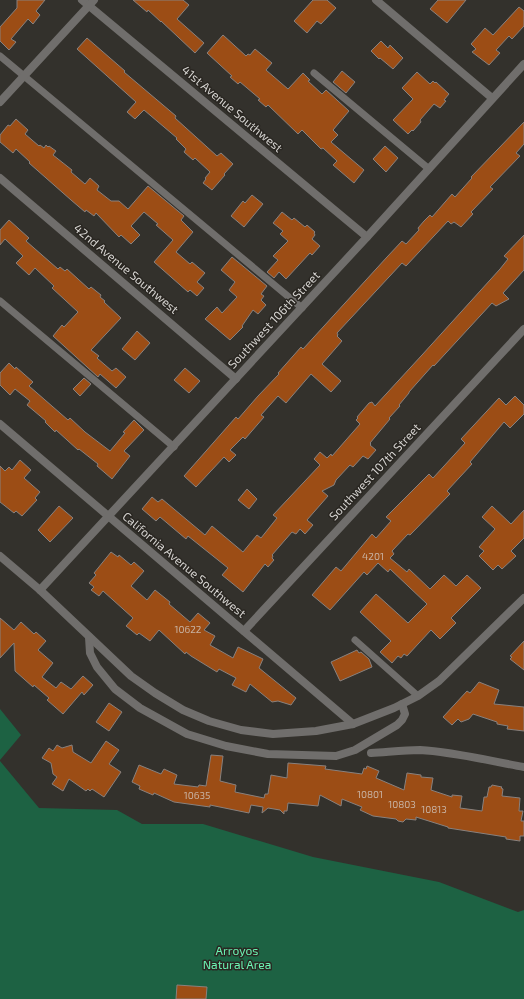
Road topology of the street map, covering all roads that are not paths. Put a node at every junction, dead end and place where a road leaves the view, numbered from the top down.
1 (82, 0) edge
2 (376, 0) edge
3 (92, 3) edge
4 (0, 56) edge
5 (524, 64) edge
6 (314, 73) dead end
7 (24, 76) junction
8 (492, 98) junction
9 (0, 102) edge
10 (428, 169) junction
11 (0, 178) edge
12 (367, 237) junction
13 (0, 301) edge
14 (302, 308) junction
15 (524, 329) edge
16 (236, 379) junction
17 (0, 424) edge
18 (174, 447) junction
19 (109, 517) junction
20 (0, 556) edge
21 (40, 590) junction
22 (524, 598) edge
23 (244, 631) junction
24 (89, 636) junction
25 (355, 640) dead end
26 (418, 696) junction
27 (402, 704) junction
28 (353, 724) junction
29 (371, 753) dead end
30 (524, 767) edge

1 - 3 street, 41st Avenue Southwest
2 - 8 street
3 - 7 street
3 - 12 street, 41st Avenue Southwest
4 - 7 lane
5 - 8 street, Southwest 106th Street
6 - 10 lane
7 - 9 street
7 - 14 lane
8 - 10 street, Southwest 106th Street
10 - 12 street, Southwest 106th Street
11 - 16 street, 42nd Avenue Southwest
12 - 14 street, Southwest 106th Street
13 - 18 lane
14 - 16 street, Southwest 106th Street
15 - 23 street, Southwest 107th Street
16 - 18 street, Southwest 106th Street
17 - 19 street, California Avenue Southwest
18 - 19 street, Southwest 106th Street
19 - 21 street, Southwest 106th Street
19 - 23 street, California Avenue Southwest
20 - 21 street
21 - 24 street
22 - 26 street
23 - 28 street, California Avenue Southwest
24 - 27 street
24 - 28 street
25 - 26 lane
26 - 27 street
27 - 28 street
29 - 30 street

